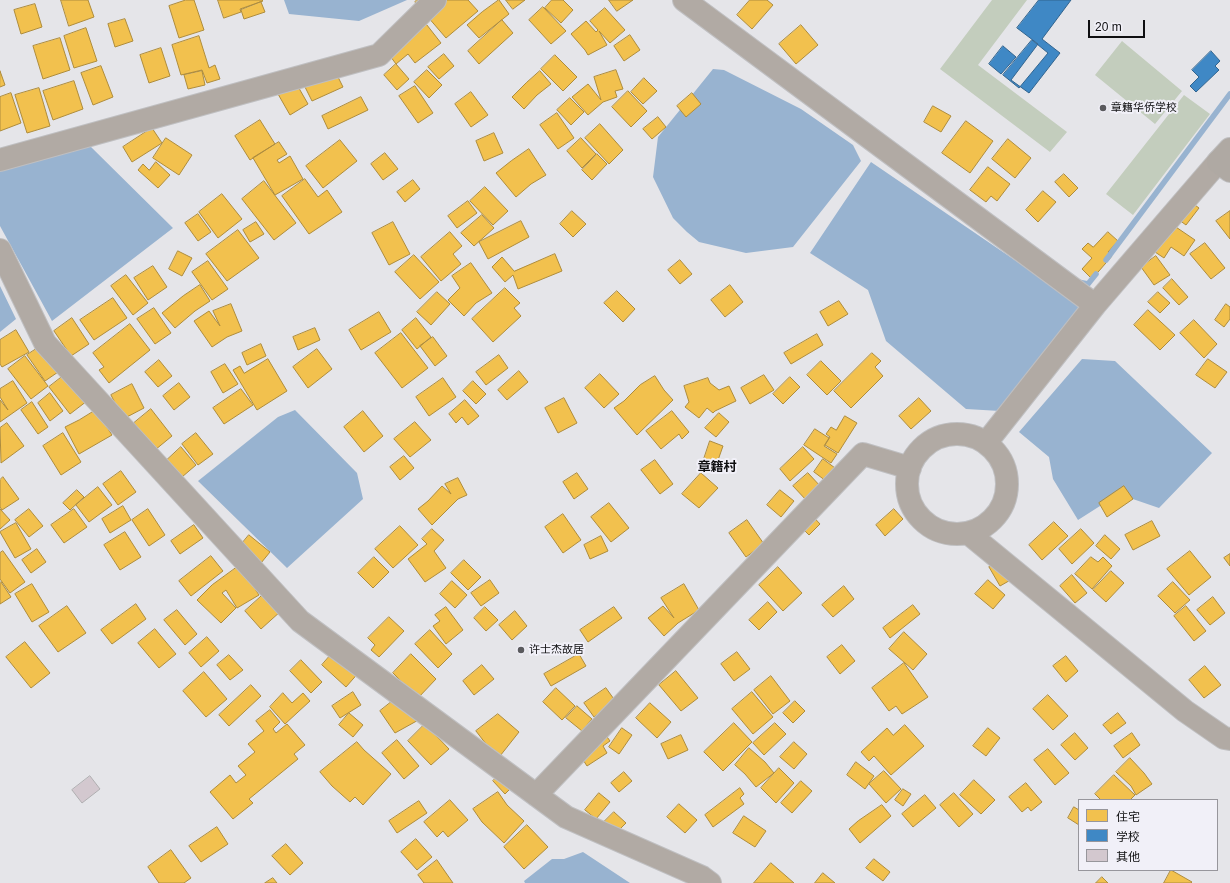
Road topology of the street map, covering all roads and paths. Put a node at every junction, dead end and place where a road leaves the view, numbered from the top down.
1 (435, 0) edge
2 (684, 0) edge
3 (0, 160) edge
4 (1226, 161) edge
5 (0, 250) edge
6 (1095, 305) junction
7 (986, 443) junction
8 (910, 468) junction
9 (968, 533) junction
10 (1230, 739) edge
11 (536, 795) junction
12 (710, 883) edge

1 - 3 street
2 - 6 street
4 - 6 street
5 - 11 street
6 - 7 street
7 - 8 street
7 - 9 street
8 - 9 street
8 - 11 street
9 - 10 street
11 - 12 street

